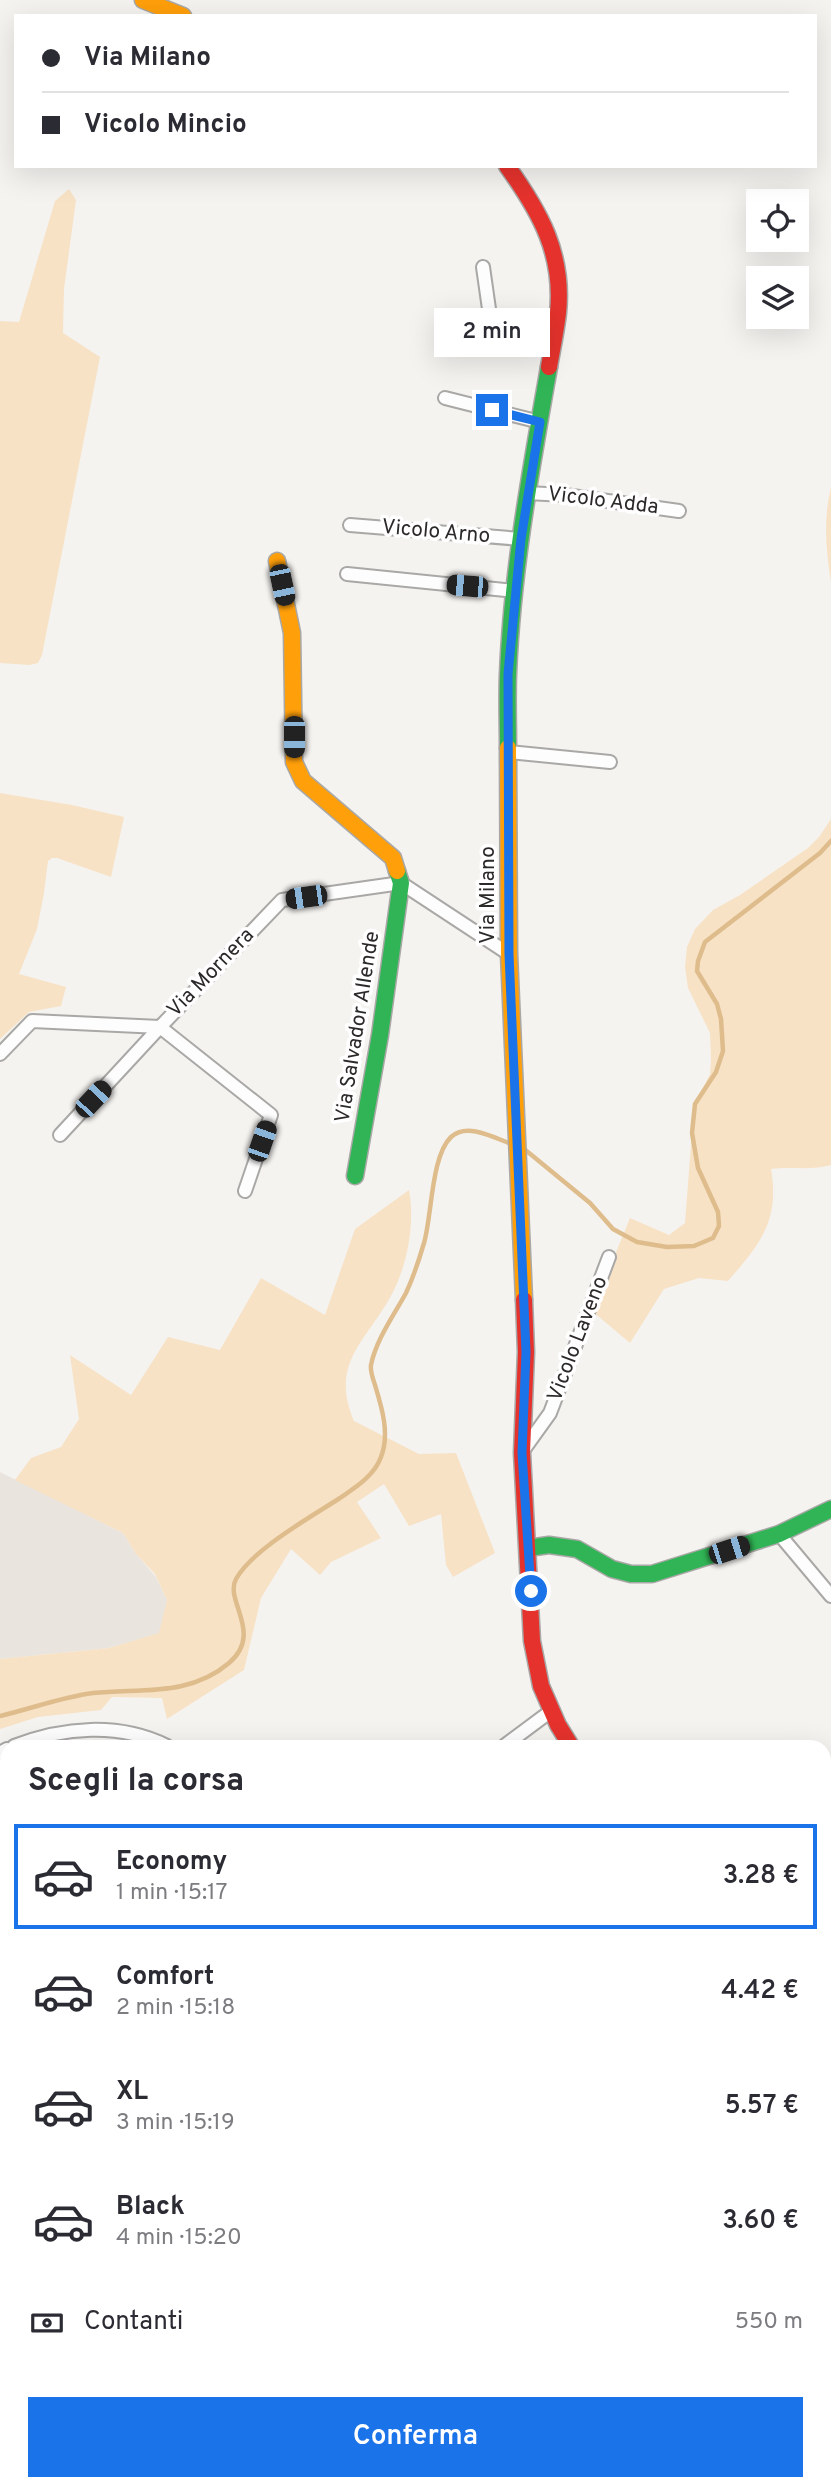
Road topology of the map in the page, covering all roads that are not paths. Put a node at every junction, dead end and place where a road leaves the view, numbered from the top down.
1 (143, 0) edge
2 (178, 14) edge
3 (508, 168) edge
4 (483, 267) dead end
5 (555, 329) junction
6 (445, 398) dead end
7 (540, 422) junction
8 (527, 493) junction
9 (679, 511) dead end
10 (350, 525) dead end
11 (521, 539) junction
12 (277, 561) dead end
13 (346, 574) dead end
14 (515, 591) junction
15 (509, 752) junction
16 (610, 762) dead end
17 (401, 883) junction
18 (509, 954) junction
19 (160, 1027) junction
20 (0, 1055) edge
21 (60, 1135) dead end
22 (355, 1176) dead end
23 (245, 1191) dead end
24 (609, 1257) dead end
25 (522, 1453) junction
26 (831, 1509) edge
27 (779, 1534) junction
28 (528, 1548) junction
29 (831, 1596) edge
30 (551, 1711) junction
31 (30, 1740) edge
32 (154, 1740) edge
33 (512, 1740) edge
34 (566, 1740) edge

1 - 2 street
3 - 5 street, Via Milano
4 - 5 street
5 - 7 street, Via Milano
6 - 7 street
7 - 8 street, Via Milano
8 - 9 street, Vicolo Adda
8 - 11 street, Via Milano
10 - 11 street, Vicolo Arno
11 - 14 street, Via Milano
12 - 17 street
13 - 14 street
14 - 15 street, Via Milano
15 - 16 street
15 - 18 street, Via Milano
17 - 18 street
17 - 19 street, Via Mornera
17 - 22 street, Via Salvador Allende
18 - 25 street, Via Milano
19 - 20 street
19 - 21 street, Via Mornera
19 - 23 street
24 - 25 street, Vicolo Laveno
25 - 28 street, Via Milano
26 - 27 street
27 - 28 street
27 - 29 street
28 - 30 street, Via Milano
30 - 33 street
30 - 34 street, Via Milano
31 - 32 street

